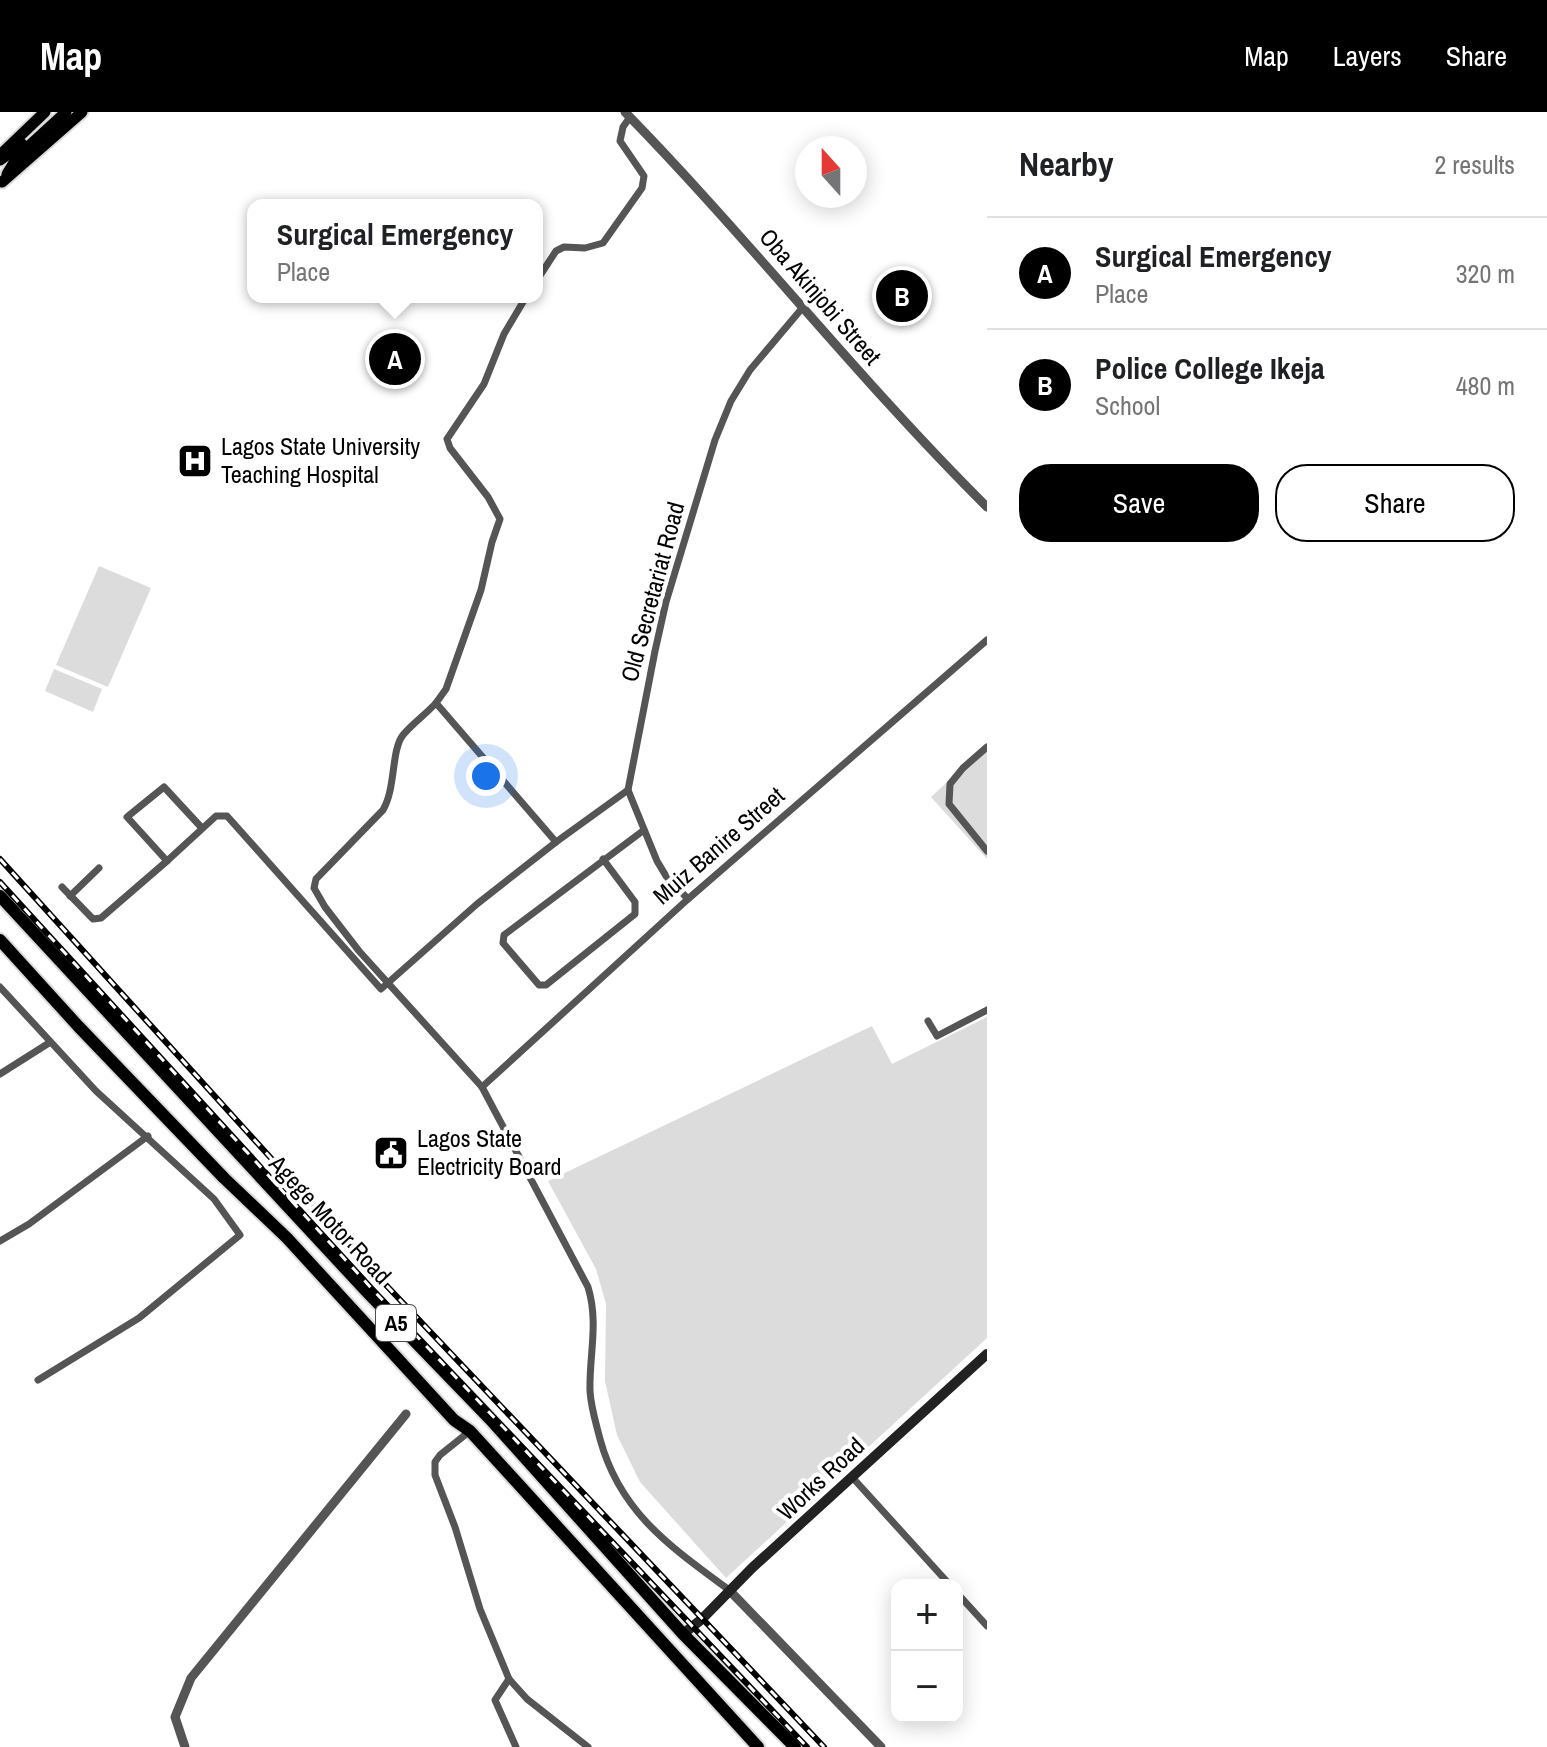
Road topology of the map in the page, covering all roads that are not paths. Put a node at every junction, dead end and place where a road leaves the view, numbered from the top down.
1 (45, 112) edge
2 (57, 112) edge
3 (66, 112) edge
4 (82, 112) edge
5 (627, 114) edge
6 (16, 154) junction
7 (0, 158) edge
8 (1, 183) edge
9 (543, 271) edge
10 (522, 303) edge
11 (804, 306) junction
12 (987, 507) edge
13 (987, 640) edge
14 (436, 703) junction
15 (987, 747) edge
16 (628, 790) junction
17 (201, 827) junction
18 (644, 830) junction
19 (556, 842) junction
20 (987, 851) edge
21 (603, 859) junction
22 (167, 861) junction
23 (99, 868) dead end
24 (62, 887) dead end
25 (0, 896) edge
26 (70, 896) junction
27 (688, 899) junction
28 (0, 940) edge
29 (388, 983) junction
30 (0, 987) edge
31 (987, 1010) edge
32 (928, 1021) dead end
33 (49, 1043) junction
34 (0, 1074) edge
35 (482, 1087) junction
36 (148, 1136) junction
37 (244, 1160) junction
38 (224, 1178) junction
39 (0, 1241) edge
40 (987, 1354) edge
41 (38, 1380) dead end
42 (406, 1414) dead end
43 (470, 1431) junction
44 (852, 1477) junction
45 (945, 1579) edge
46 (729, 1590) junction
47 (963, 1600) edge
48 (987, 1626) edge
49 (683, 1634) junction
50 (509, 1679) junction
51 (185, 1747) edge
52 (516, 1747) edge
53 (588, 1747) edge
54 (758, 1747) edge
55 (795, 1747) edge
56 (881, 1747) edge

1 - 7 main road
2 - 6 main road
3 - 6 main road
4 - 8 main road
5 - 9 street
5 - 11 street, Oba Akinjobi Street
6 - 7 main road
6 - 8 main road
10 - 14 street
11 - 12 street, Oba Akinjobi Street
11 - 16 street, Old Secretariat Road
13 - 27 street, Muiz Banire Street
14 - 19 street
14 - 29 street
15 - 20 street
16 - 18 street
16 - 19 street
17 - 22 street
17 - 22 street
17 - 29 street
18 - 21 street
18 - 27 street
19 - 29 street
21 - 21 street
22 - 26 street
23 - 26 street
24 - 26 street
25 - 37 highway, Agege Motor Road / A5
27 - 35 street, Muiz Banire Street
28 - 38 highway, Agege Motor Road / A5
29 - 35 street
30 - 33 street
31 - 32 street
33 - 34 street
33 - 36 street
35 - 46 street
36 - 39 street
36 - 41 street
37 - 38 highway
37 - 49 highway, Agege Motor Road / A5
38 - 43 highway, Agege Motor Road / A5
40 - 44 main road, Works Road
42 - 51 street
43 - 50 street
43 - 54 highway, Agege Motor Road / A5
44 - 45 street
44 - 46 main road, Works Road
46 - 49 main road, Works Road
46 - 56 street
47 - 48 street
49 - 55 highway, Agege Motor Road / A5
50 - 52 street
50 - 53 street

